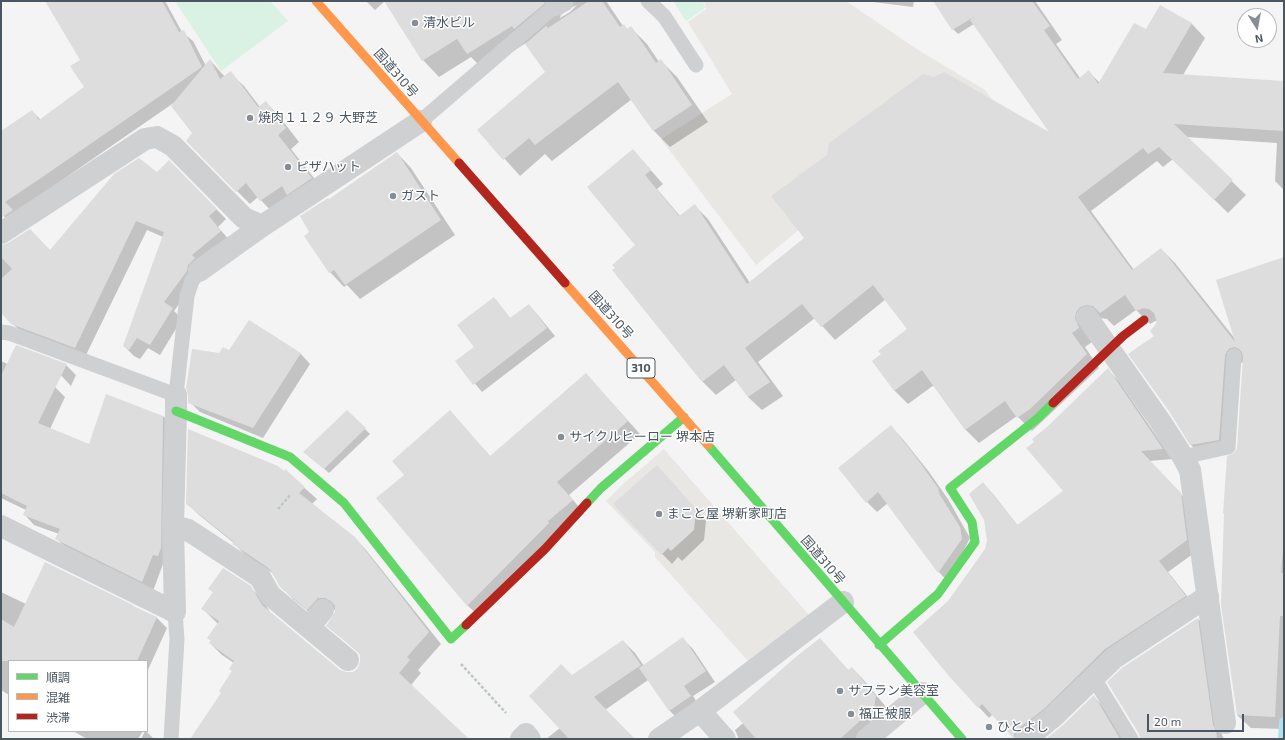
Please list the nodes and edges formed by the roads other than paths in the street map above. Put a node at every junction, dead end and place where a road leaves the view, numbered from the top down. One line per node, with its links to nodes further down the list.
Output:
1 (316, 1): 5 (main road, 国道310号 / 310)
2 (648, 1): 4 (lane)
3 (559, 3): 5 (lane)
4 (696, 65)
5 (420, 121): 6 (street); 15 (main road, 国道310号 / 310)
6 (262, 226): 7 (street); 8 (street)
7 (1, 233)
8 (200, 271): 14 (lane)
9 (1087, 317): 12 (street)
10 (1144, 320): 12 (main road)
11 (1, 332): 14 (lane)
12 (1109, 350): 16 (street); 24 (main road)
13 (1234, 356): 16 (lane)
14 (176, 403): 15 (main road); 18 (street)
15 (684, 417): 20 (main road, 国道310号 / 310)
16 (1183, 457): 19 (street)
17 (1, 526): 22 (street)
18 (173, 526): 22 (street); 23 (street)
19 (1208, 596): 26 (street); 29 (street)
20 (843, 602): 24 (main road, 国道310号 / 310); 28 (street)
21 (324, 610): 23 (street)
22 (175, 612): 30 (lane)
23 (309, 627): 25 (street)
24 (879, 645): 27 (main road, 国道310号 / 310)
25 (348, 660)
26 (1093, 677): 35 (street); 36 (lane)
27 (922, 693): 33 (street); 34 (main road, 国道310号 / 310)
28 (700, 711): 31 (street); 32 (street)
29 (1225, 722)
30 (170, 739)
31 (659, 739)
32 (725, 739)
33 (867, 739)
34 (962, 739)
35 (1026, 739)
36 (1131, 739)

